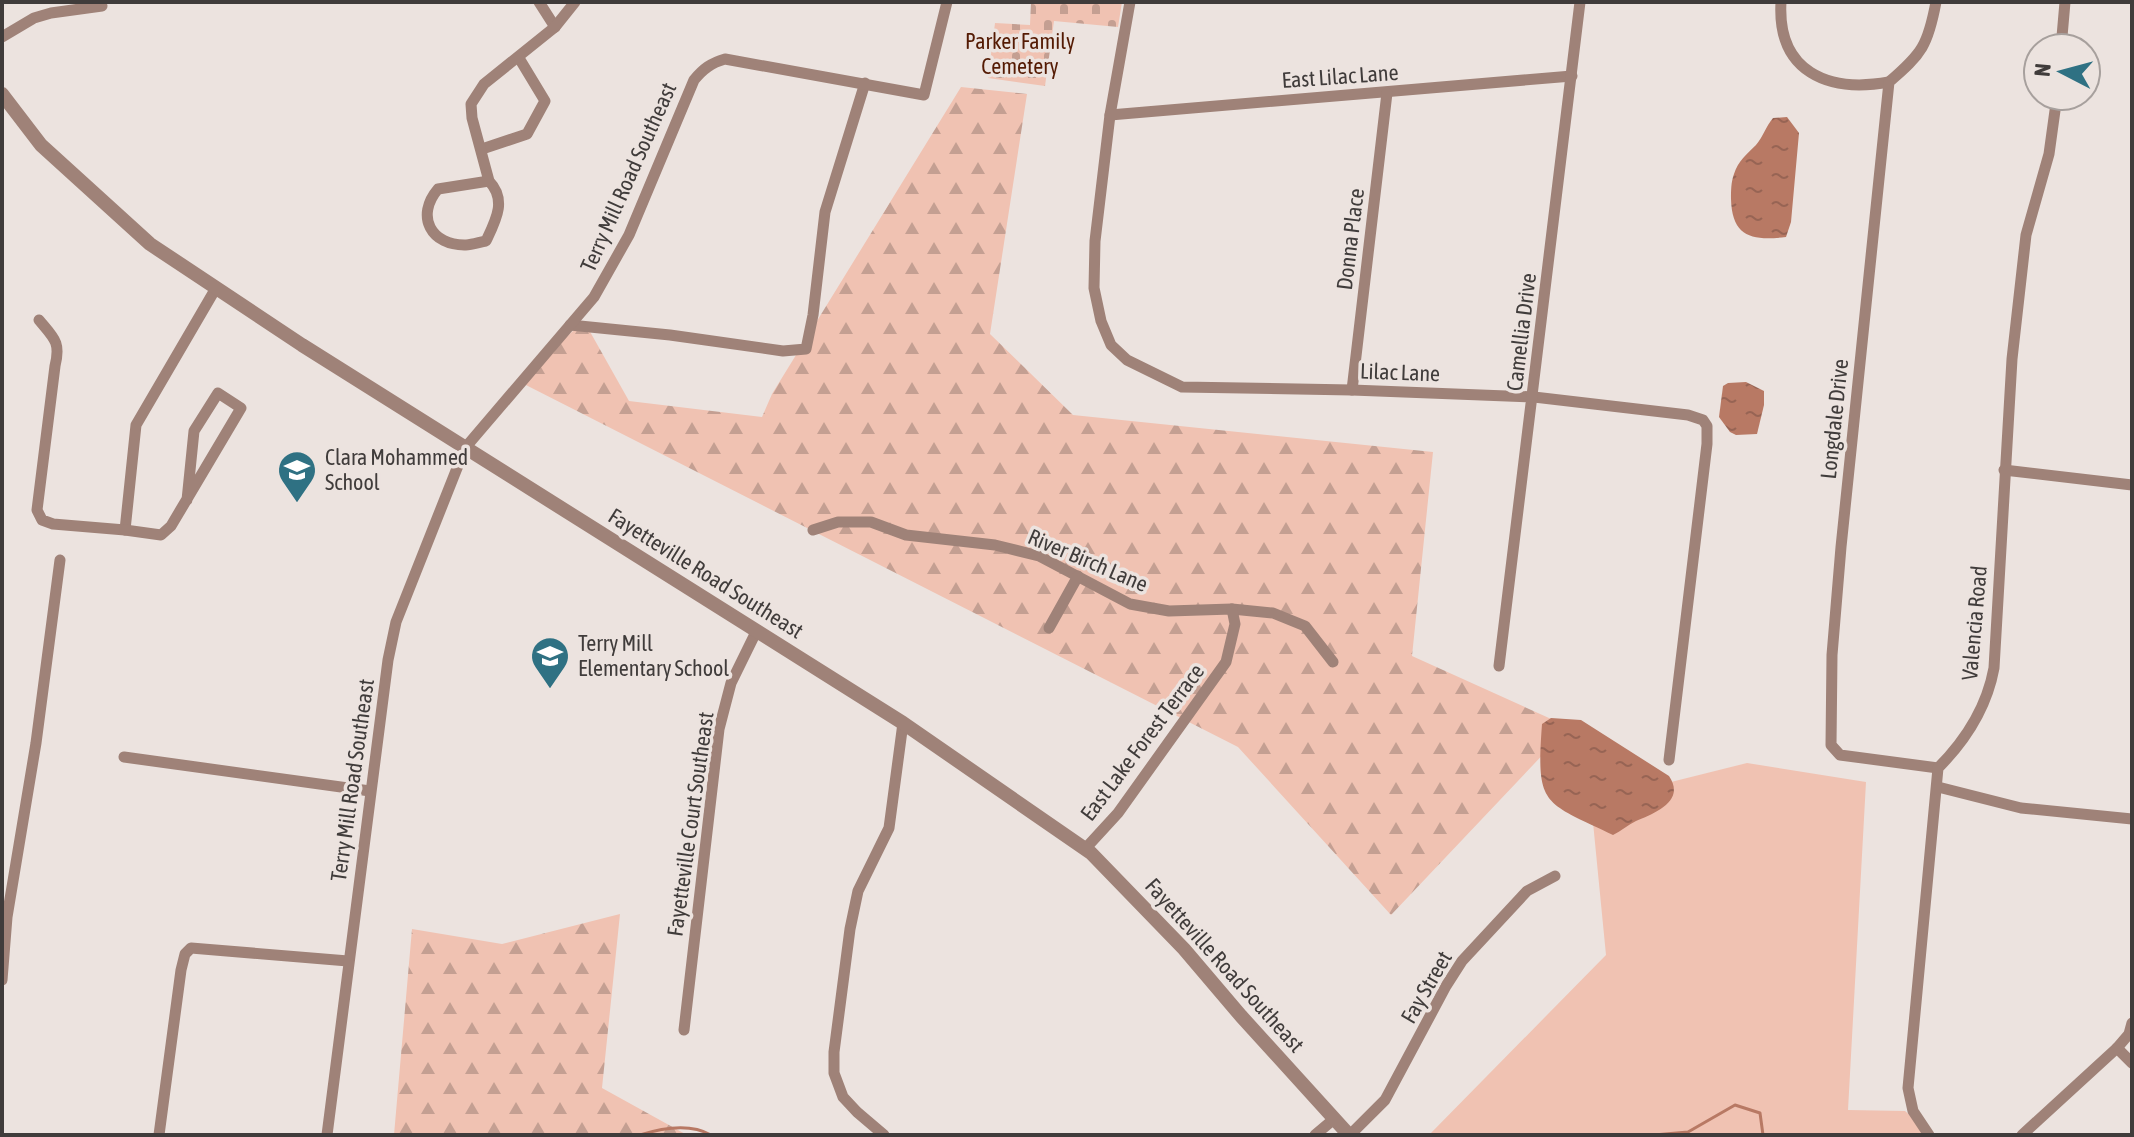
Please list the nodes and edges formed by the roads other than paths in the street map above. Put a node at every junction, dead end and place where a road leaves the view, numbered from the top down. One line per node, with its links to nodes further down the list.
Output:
1 (539, 2): 10 (street)
2 (575, 2): 10 (street)
3 (947, 2): 16 (street, Terry Mill Road Southeast)
4 (1130, 2): 20 (street, Lilac Lane)
5 (1580, 2): 14 (street, Camellia Drive)
6 (1781, 2): 15 (street)
7 (1936, 2): 15 (street)
8 (2065, 2): 11 (street)
9 (102, 6): 12 (street)
10 (555, 27): 13 (street)
11 (2062, 32)
12 (2, 37)
13 (519, 58): 21 (street); 21 (street)
14 (1572, 76): 17 (street, East Lilac Lane); 27 (street, Camellia Drive)
15 (1889, 82): 44 (street, Longdale Drive)
16 (865, 83): 25 (street, Terry Mill Road Southeast); 25 (street)
17 (1387, 93): 20 (street, East Lilac Lane); 26 (street, Donna Place)
18 (2, 94): 23 (street, Fayetteville Road Southeast)
19 (2055, 112): 29 (street, Valencia Road)
20 (1110, 115): 26 (street, Lilac Lane)
21 (482, 149): 22 (street)
22 (489, 181): 22 (street)
23 (216, 288): 28 (street, Fayetteville Road Southeast); 32 (street)
24 (39, 320): 32 (street)
25 (570, 325): 28 (street, Terry Mill Road Southeast)
26 (1352, 390): 27 (street, Lilac Lane)
27 (1534, 397): 40 (street, Camellia Drive); 43 (street, Lilac Lane)
28 (465, 448): 38 (street, Fayetteville Road Southeast); 46 (street, Terry Mill Road Southeast)
29 (2004, 470): 30 (street); 44 (street, Valencia Road)
30 (2132, 485)
31 (187, 500): 31 (street); 32 (street)
32 (125, 530)
33 (813, 530): 35 (street, River Birch Lane)
34 (60, 560): 50 (street)
35 (1078, 576): 36 (street, River Birch Lane); 37 (street)
36 (1232, 609): 39 (street, River Birch Lane); 48 (street, East Lake Forest Terrace)
37 (1049, 628)
38 (757, 630): 41 (street, Fayetteville Road Southeast); 54 (street, Fayetteville Court Southeast)
39 (1333, 662)
40 (1499, 666)
41 (903, 723): 48 (street, Fayetteville Road Southeast); 60 (street)
42 (124, 757): 46 (street)
43 (1669, 760)
44 (1938, 768): 45 (street)
45 (1938, 787): 47 (street); 63 (street)
46 (370, 791): 51 (street, Terry Mill Road Southeast)
47 (2132, 819)
48 (1085, 849): 57 (street, Fayetteville Road Southeast)
49 (1555, 876): 62 (street, Fay Street)
50 (4, 917): 52 (street)
51 (348, 961): 58 (street); 59 (street, Terry Mill Road Southeast)
52 (2, 980)
53 (2132, 1023): 55 (street)
54 (684, 1030)
55 (2117, 1048): 56 (street); 64 (street)
56 (2132, 1063)
57 (1334, 1119): 61 (street); 62 (street, Fayetteville Road Southeast)
58 (159, 1135)
59 (327, 1135)
60 (884, 1135)
61 (1315, 1135)
62 (1350, 1135)
63 (1929, 1135)
64 (2022, 1135)

